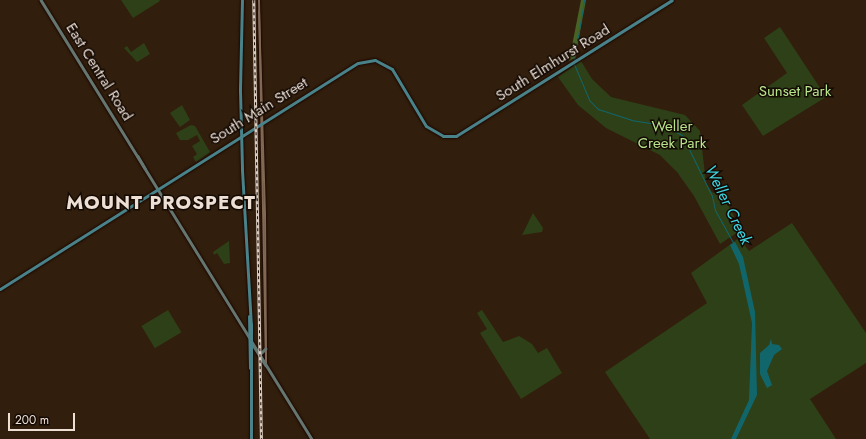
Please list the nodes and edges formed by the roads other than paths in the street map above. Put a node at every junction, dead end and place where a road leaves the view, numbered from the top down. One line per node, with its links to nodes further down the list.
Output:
1 (41, 0): 8 (main road, East Central Road)
2 (242, 0): 6 (main road)
3 (259, 0): 5 (street)
4 (672, 0): 7 (main road, South Elmhurst Road)
5 (262, 123): 6 (main road, South Main Street); 7 (main road, South Main Street); 13 (street); 16 (street)
6 (241, 136): 8 (main road, South Main Street); 10 (main road)
7 (443, 136)
8 (158, 189): 9 (main road, South Main Street); 11 (main road, East Central Road)
9 (0, 289)
10 (249, 312): 11 (main road); 12 (main road)
11 (248, 335): 12 (main road, East Central Road); 19 (main road)
12 (252, 342): 14 (main road); 15 (main road); 17 (main road)
13 (265, 348): 15 (main road); 16 (street)
14 (257, 353): 17 (main road); 18 (main road)
15 (261, 353): 18 (main road)
16 (267, 353): 18 (street)
17 (252, 354): 19 (main road)
18 (266, 365): 21 (main road)
19 (250, 373): 20 (main road)
20 (252, 439)
21 (312, 439)

